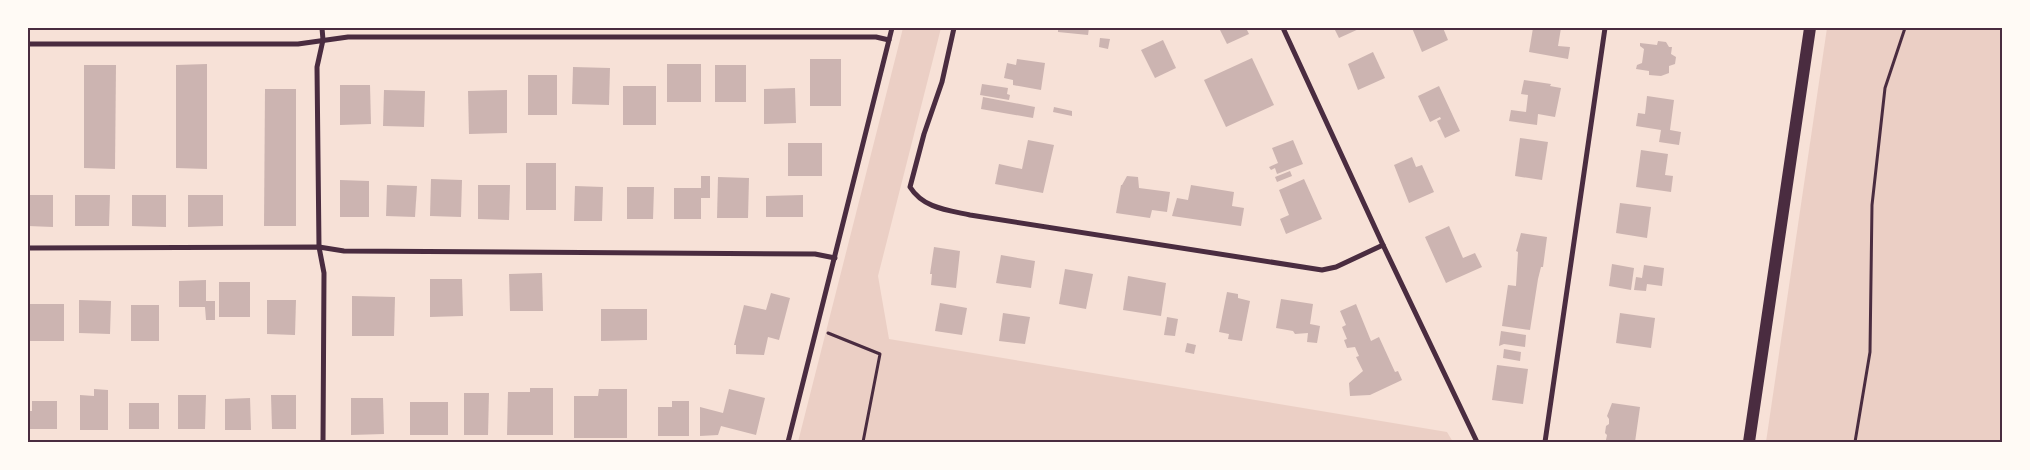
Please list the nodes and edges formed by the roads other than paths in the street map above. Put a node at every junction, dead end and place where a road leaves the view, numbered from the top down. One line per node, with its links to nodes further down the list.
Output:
1 (322, 28): 7 (street)
2 (892, 28): 8 (street)
3 (954, 28): 10 (street)
4 (1283, 28): 10 (street)
5 (1605, 28): 17 (street)
6 (1810, 28): 18 (main road)
7 (322, 40): 8 (street); 9 (street); 11 (street)
8 (889, 40): 13 (street)
9 (28, 44)
10 (1383, 245): 16 (street)
11 (319, 247): 12 (street); 13 (street); 14 (street)
12 (28, 248)
13 (835, 258): 15 (street)
14 (323, 442)
15 (788, 442)
16 (1477, 442)
17 (1545, 442)
18 (1749, 442)

